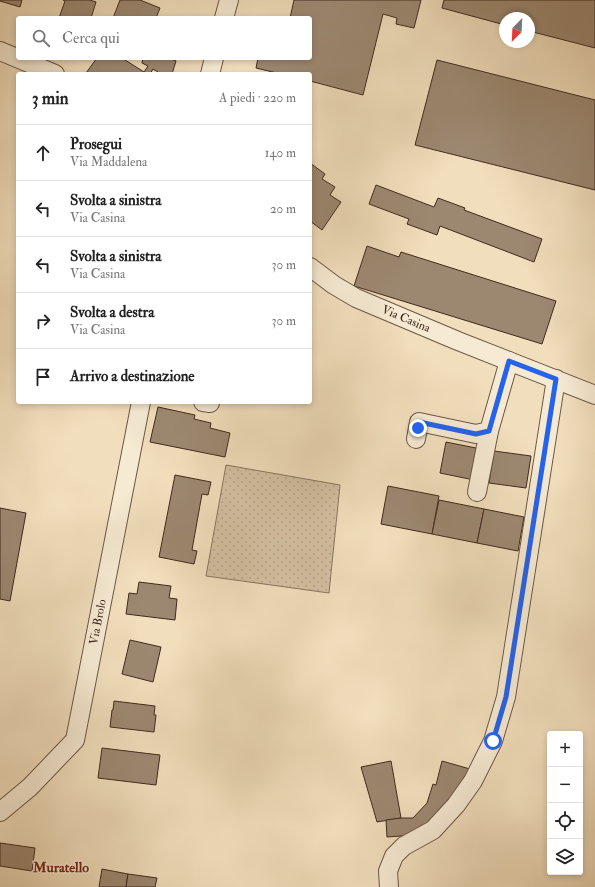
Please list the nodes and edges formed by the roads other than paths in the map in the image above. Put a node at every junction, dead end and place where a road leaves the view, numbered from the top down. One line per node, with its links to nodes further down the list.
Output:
1 (229, 0): 2 (street)
2 (225, 16)
3 (0, 51): 4 (street)
4 (16, 58)
5 (22, 60): 7 (street)
6 (214, 60): 8 (street)
7 (50, 72)
8 (210, 72)
9 (312, 268): 10 (street, Via Casina)
10 (509, 361): 11 (street, Via Casina); 15 (street)
11 (556, 379): 12 (street, Via Casina); 18 (street)
12 (595, 395)
13 (141, 404): 17 (street, Via Brolo)
14 (414, 427): 15 (street)
15 (489, 431): 16 (street)
16 (477, 492)
17 (1, 810)
18 (389, 887)

